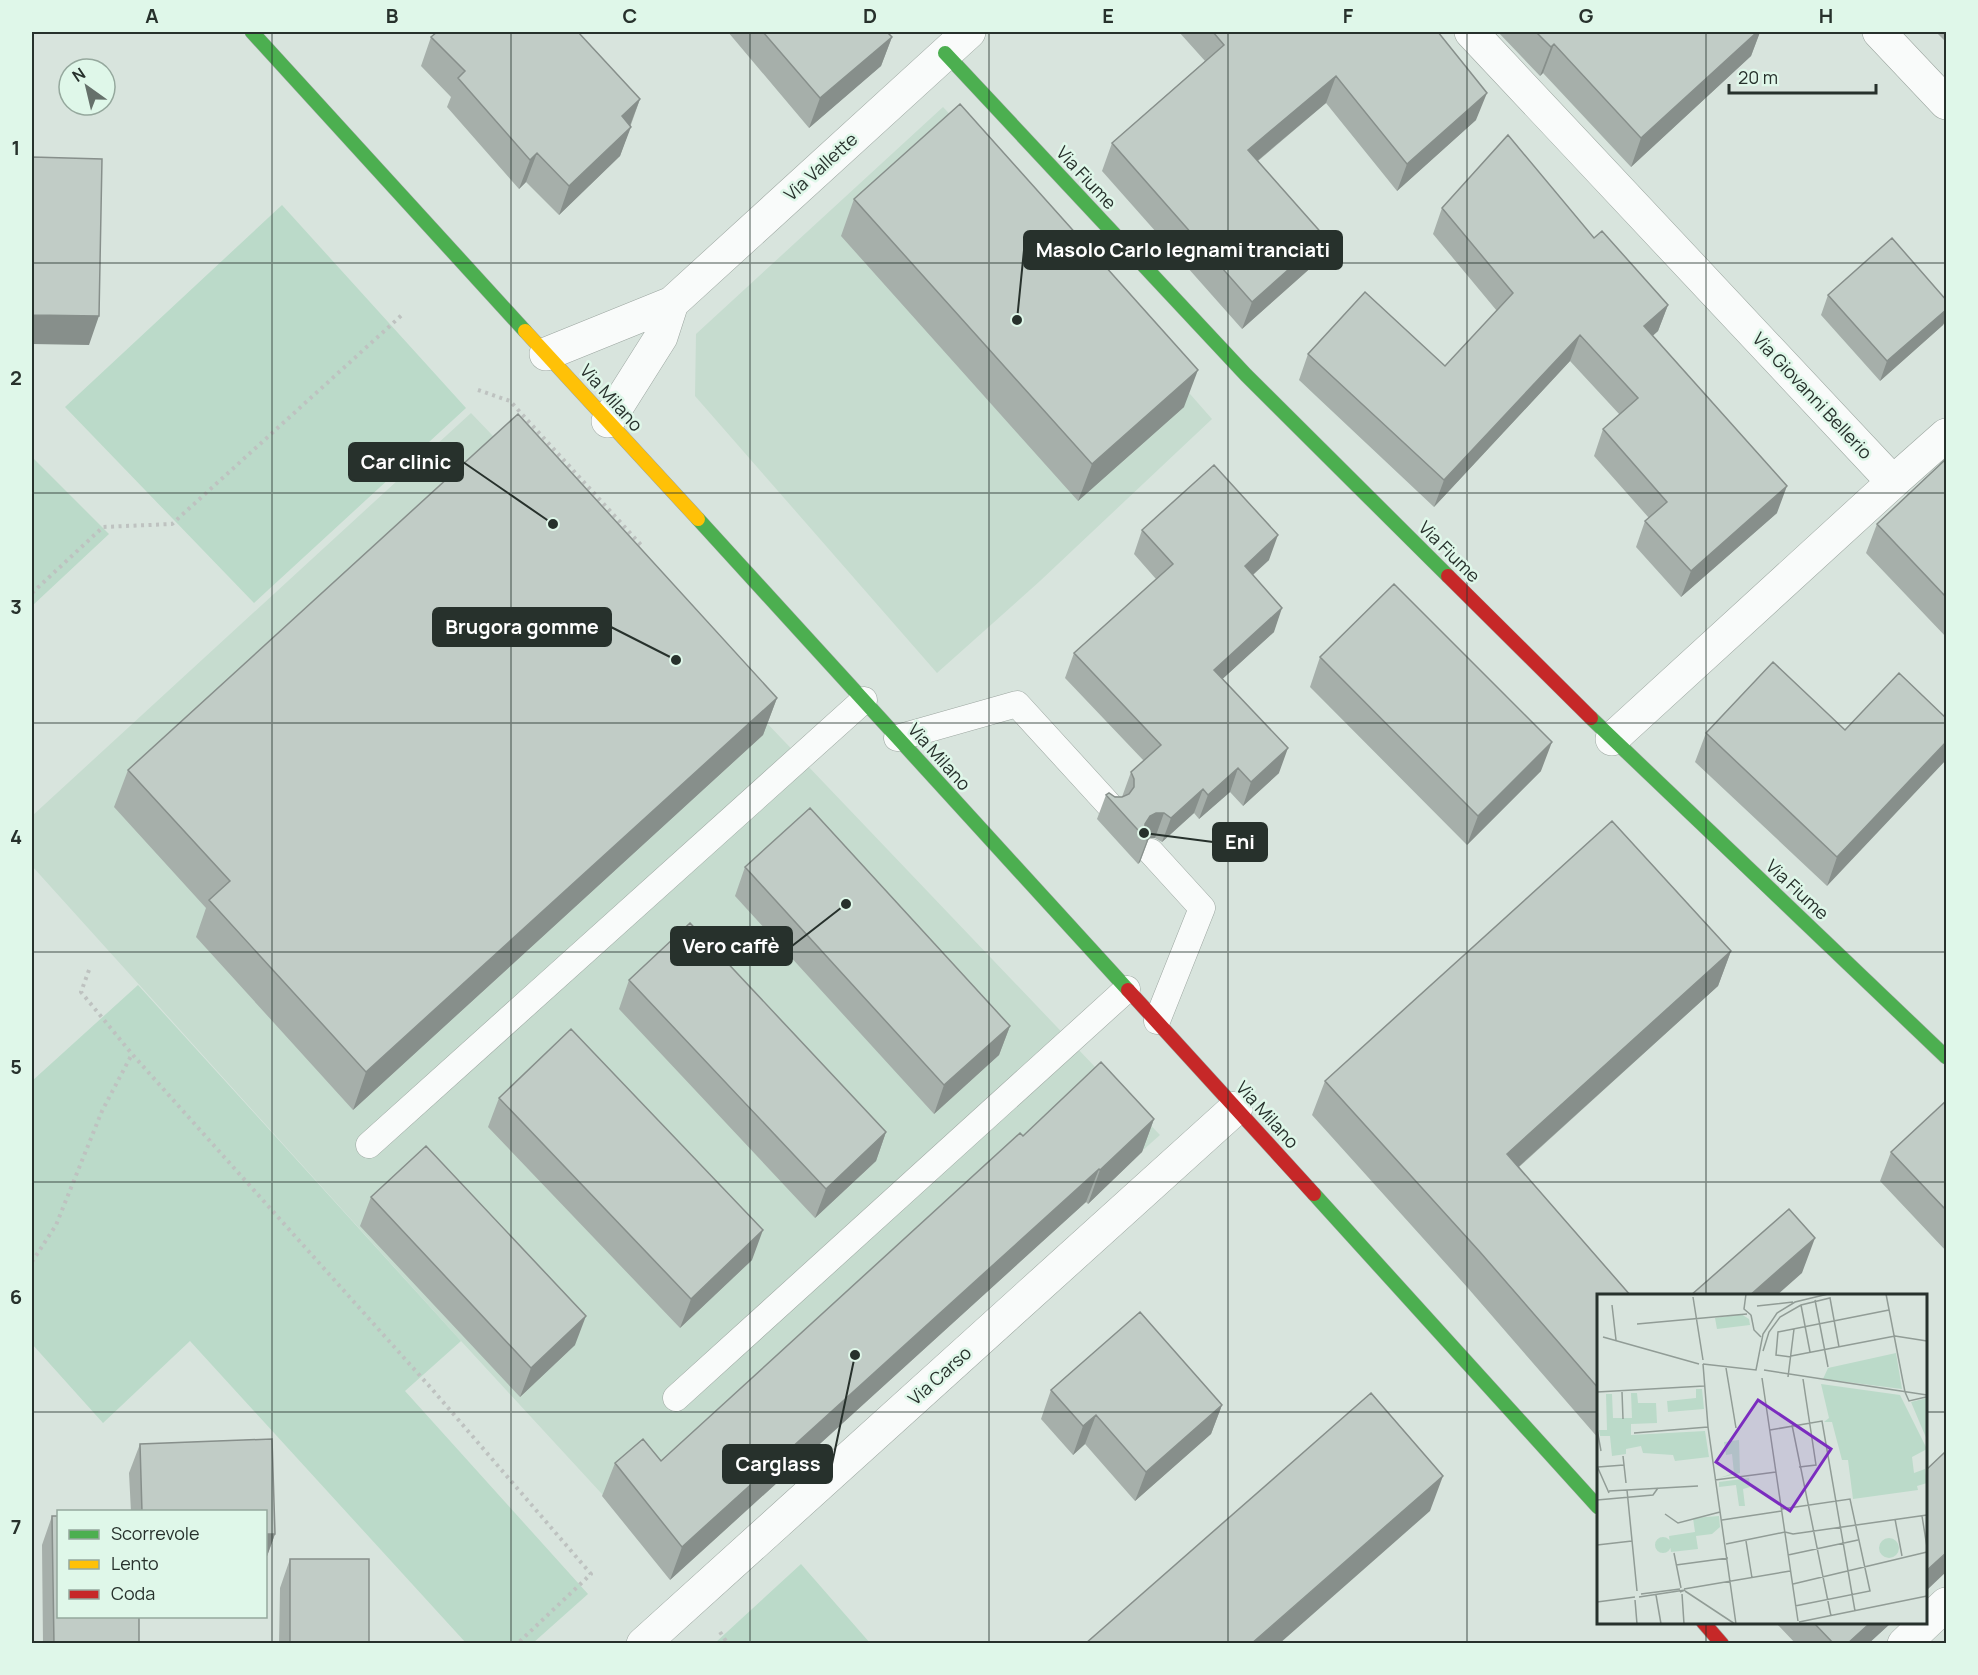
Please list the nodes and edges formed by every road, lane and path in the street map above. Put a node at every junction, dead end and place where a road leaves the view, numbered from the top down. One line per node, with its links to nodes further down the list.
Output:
1 (252, 32): 9 (main road, Via Milano)
2 (969, 32): 5 (street, Via Vallette)
3 (1471, 32): 13 (street, Via Giovanni Bellerio)
4 (1879, 32): 6 (street)
5 (945, 54): 7 (street, Via Vallette); 18 (main road, Via Fiume)
6 (1947, 103)
7 (672, 303): 9 (street, Via Vallette); 11 (street, Via Vallette)
8 (403, 314): 15 (path)
9 (546, 354): 11 (main road, Via Milano)
10 (478, 390): 14 (path)
11 (608, 421): 16 (main road, Via Milano)
12 (1947, 435): 13 (street)
13 (1893, 482): 18 (street)
14 (642, 546)
15 (32, 593)
16 (864, 700): 17 (main road, Via Milano); 27 (lane)
17 (897, 738): 19 (lane); 22 (main road, Via Milano)
18 (1611, 740): 25 (main road, Via Fiume)
19 (1111, 807)
20 (1151, 852): 23 (lane)
21 (89, 970): 24 (path)
22 (1127, 989): 23 (main road, Via Milano); 29 (lane)
23 (1157, 1021): 26 (main road, Via Milano)
24 (132, 1054): 28 (path); 35 (path)
25 (1947, 1057)
26 (1236, 1107): 30 (main road, Via Milano); 36 (street, Via Carso)
27 (369, 1145)
28 (32, 1262)
29 (676, 1398)
30 (1597, 1505)
31 (1947, 1604): 32 (street)
32 (1927, 1623)
33 (1704, 1624): 37 (main road)
34 (1926, 1624): 38 (street)
35 (517, 1644)
36 (643, 1644)
37 (1722, 1644)
38 (1904, 1644)

